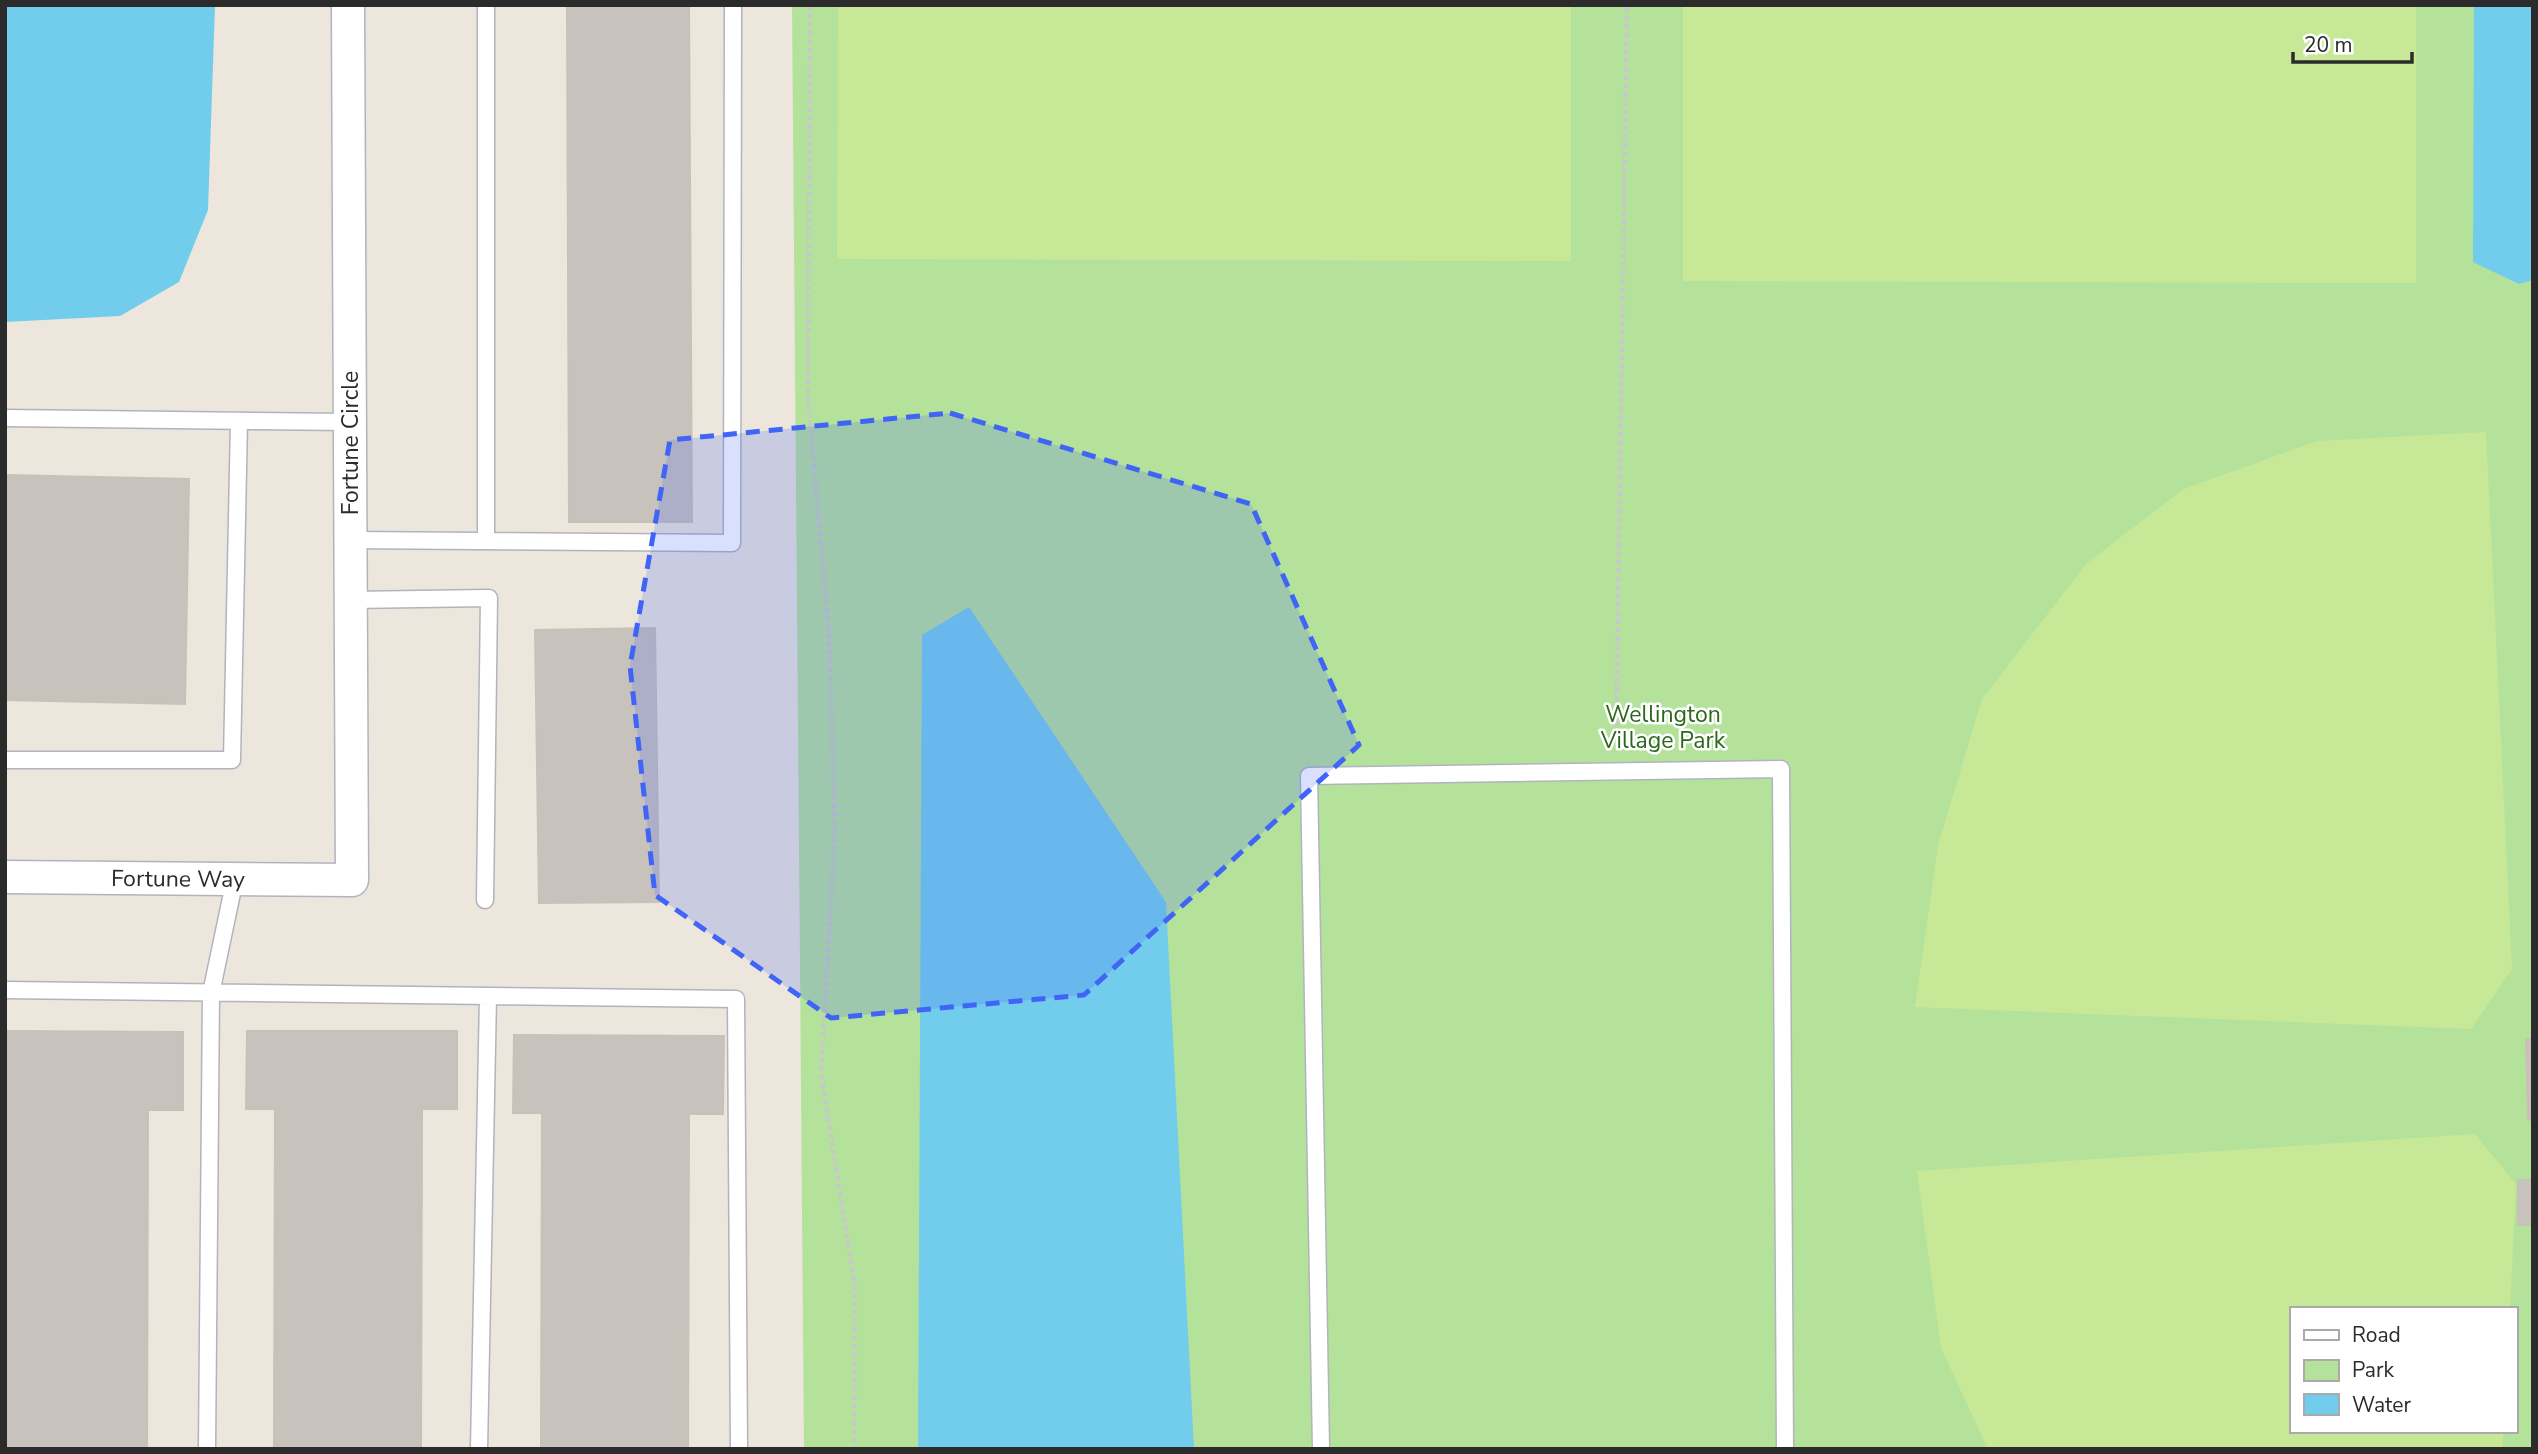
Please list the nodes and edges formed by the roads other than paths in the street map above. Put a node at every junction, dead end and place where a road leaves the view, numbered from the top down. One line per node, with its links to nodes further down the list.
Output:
1 (348, 5): 6 (street, Fortune Circle)
2 (486, 5): 8 (lane)
3 (733, 5): 8 (lane)
4 (5, 418): 5 (lane)
5 (239, 421): 6 (lane); 10 (lane)
6 (349, 422): 7 (street, Fortune Circle)
7 (350, 540): 8 (lane); 9 (street, Fortune Circle)
8 (486, 541)
9 (350, 600): 13 (street, Fortune Circle); 14 (lane)
10 (5, 760)
11 (5, 877): 12 (street, Fortune Way)
12 (235, 878): 13 (street, Fortune Way); 16 (lane)
13 (352, 880)
14 (485, 900)
15 (5, 990): 16 (lane)
16 (211, 993): 17 (lane); 18 (lane)
17 (488, 996): 19 (lane); 20 (lane)
18 (207, 1449)
19 (479, 1449)
20 (738, 1449)
21 (1321, 1449): 22 (lane)
22 (1785, 1449)

